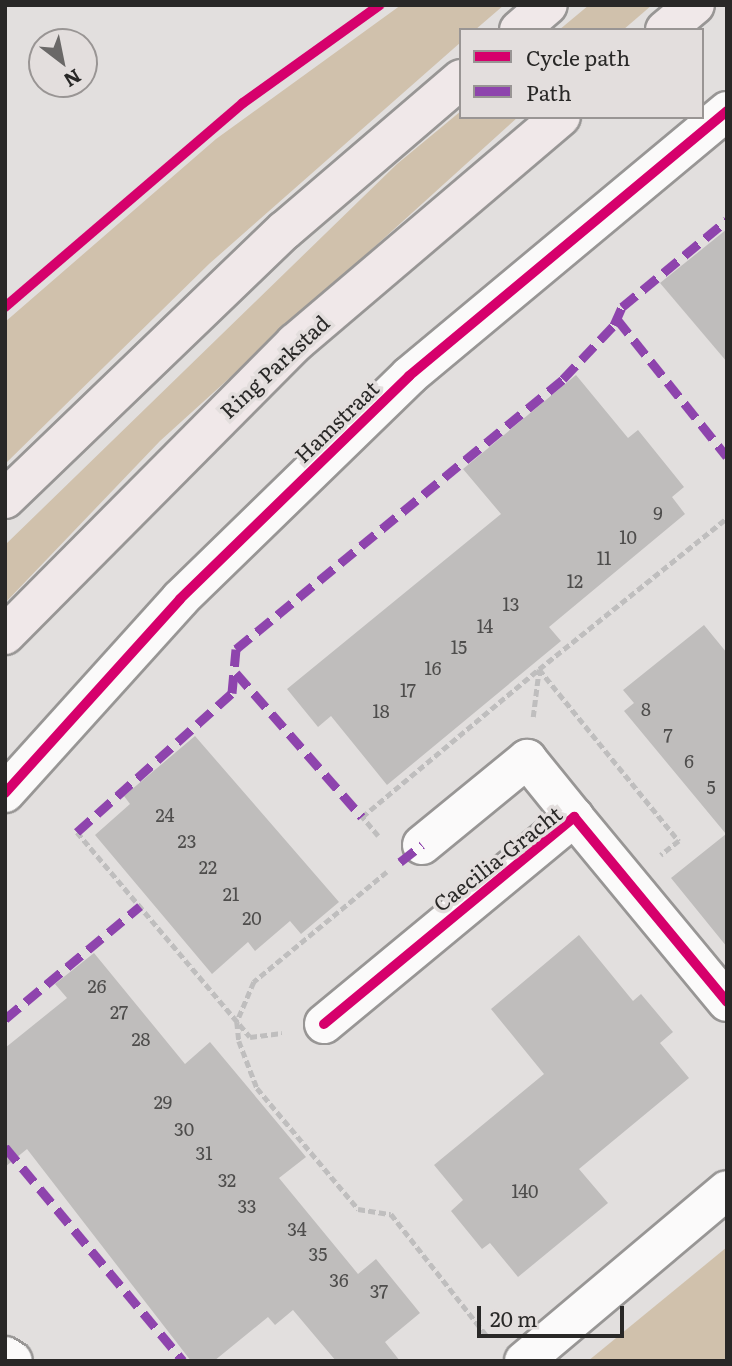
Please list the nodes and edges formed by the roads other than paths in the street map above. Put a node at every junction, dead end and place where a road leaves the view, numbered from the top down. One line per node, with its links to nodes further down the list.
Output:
1 (548, 5): 3 (highway)
2 (695, 5): 4 (highway)
3 (521, 28)
4 (667, 28)
5 (459, 81): 8 (highway)
6 (727, 111): 10 (street, Hamstraat)
7 (559, 119): 9 (highway, Ring Parkstad)
8 (5, 499)
9 (5, 635)
10 (5, 793)
11 (574, 817): 12 (street, Caecilia-Gracht); 13 (street, Caecilia-Gracht); 14 (street, Caecilia-Gracht)
12 (422, 845)
13 (727, 1002)
14 (324, 1024)
15 (727, 1190): 18 (street)
16 (5, 1356): 17 (street)
17 (13, 1361)
18 (524, 1361)

